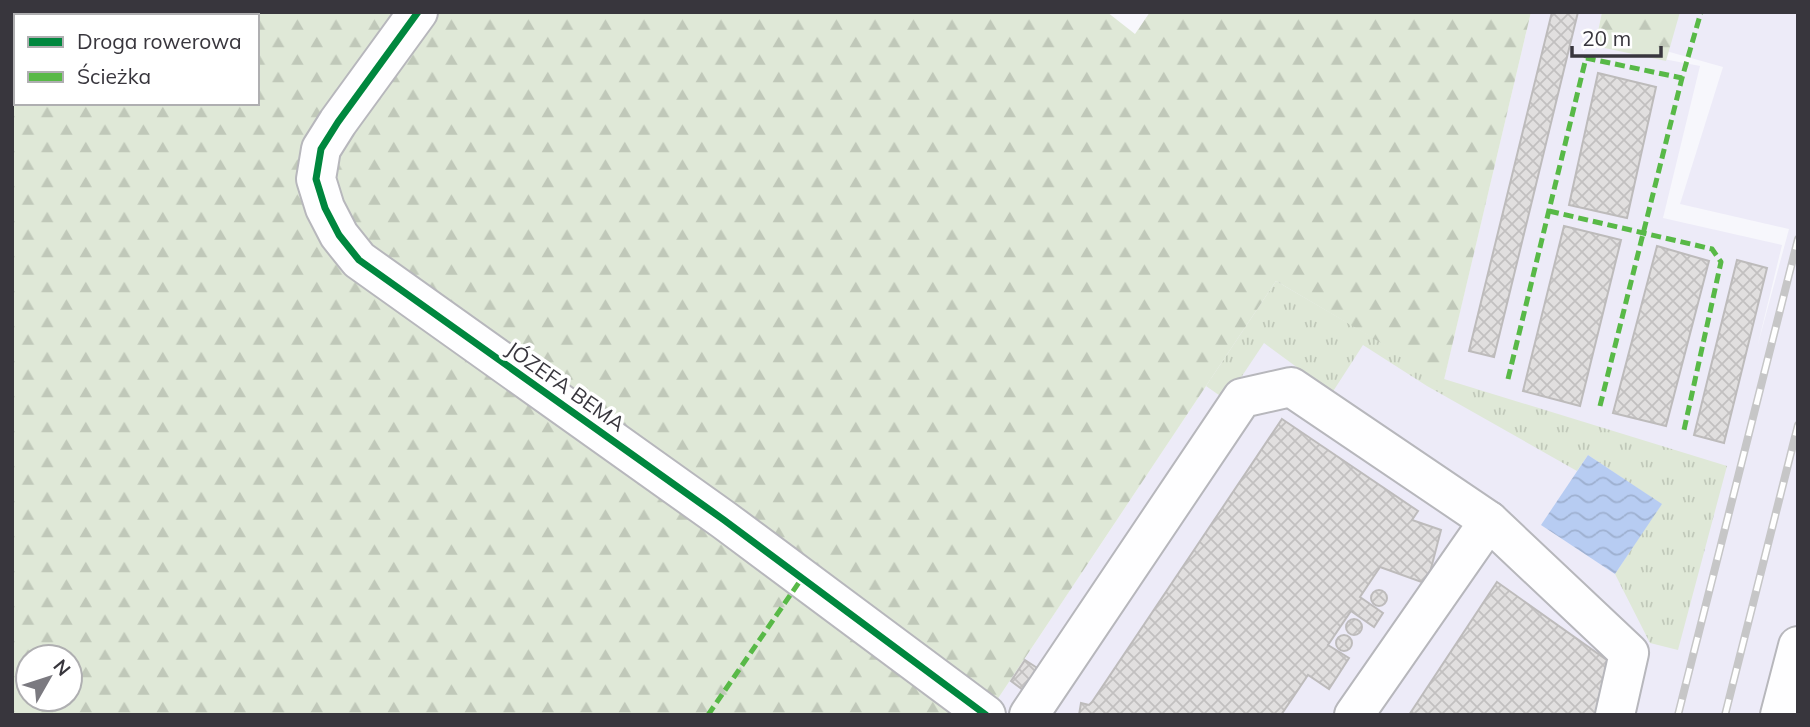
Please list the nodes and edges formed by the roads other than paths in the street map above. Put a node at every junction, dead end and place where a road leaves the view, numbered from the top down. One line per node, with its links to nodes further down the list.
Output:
1 (418, 12): 4 (street, JÓZEFA BEMA)
2 (1489, 521): 5 (street); 6 (street); 7 (street)
3 (1798, 646): 8 (street)
4 (986, 715)
5 (1029, 715)
6 (1354, 715)
7 (1615, 715)
8 (1780, 715)

